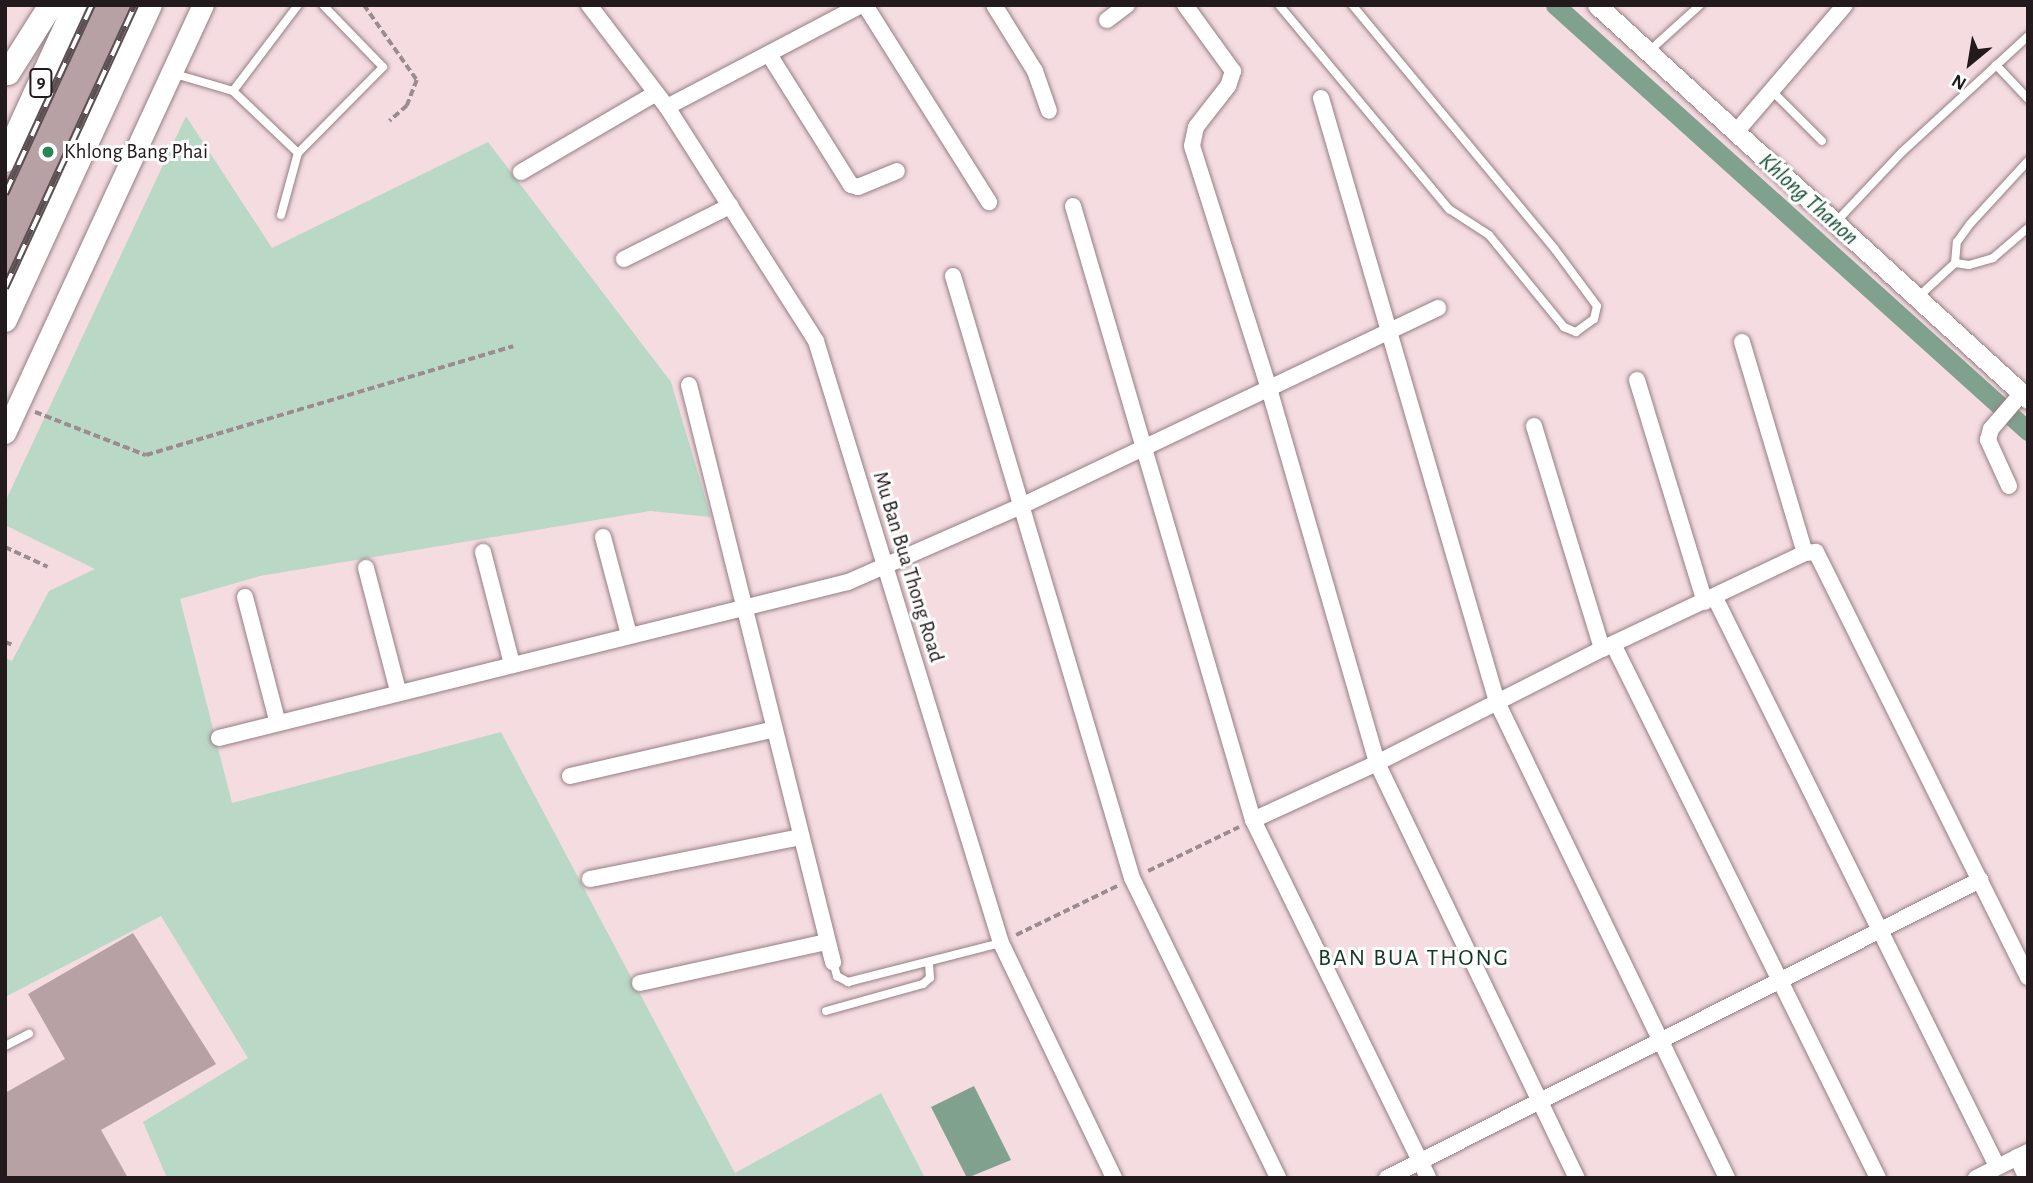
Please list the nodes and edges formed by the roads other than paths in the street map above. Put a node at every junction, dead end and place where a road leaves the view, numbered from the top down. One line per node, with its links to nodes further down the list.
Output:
1 (39, 5): 24 (main road)
2 (51, 5): 24 (highway)
3 (76, 5): 35 (highway, 9)
4 (150, 5): 50 (highway)
5 (203, 5): 23 (main road)
6 (298, 5): 26 (lane)
7 (323, 5): 34 (lane)
8 (589, 5): 27 (street, Mu Ban Bua Thong Road)
9 (863, 5): 21 (street); 39 (street)
10 (994, 5): 31 (street)
11 (1127, 5): 18 (street)
12 (1185, 5): 56 (street)
13 (1279, 5): 14 (lane)
14 (1352, 5)
15 (1597, 5): 20 (street)
16 (1700, 5): 20 (lane)
17 (1845, 5): 25 (street)
18 (1107, 20)
19 (2028, 36): 22 (lane)
20 (1648, 52): 32 (street)
21 (770, 56): 30 (street); 37 (street)
22 (1996, 65): 29 (lane); 43 (lane)
23 (172, 73): 26 (lane); 54 (main road)
24 (7, 76)
25 (1771, 90): 32 (street); 33 (lane)
26 (233, 91): 34 (lane)
27 (656, 93): 30 (street, Mu Ban Bua Thong Road); 38 (street)
28 (1321, 98): 51 (street)
29 (2028, 99)
30 (667, 107): 40 (street, Mu Ban Bua Thong Road)
31 (1049, 111)
32 (1736, 132): 43 (street)
33 (1822, 141)
34 (298, 153): 42 (lane)
35 (5, 160)
36 (2028, 161): 46 (lane)
37 (897, 171)
38 (522, 172)
39 (989, 202)
40 (730, 206): 45 (street); 67 (street, Mu Ban Bua Thong Road)
41 (1073, 206): 61 (street)
42 (281, 215)
43 (1835, 223): 48 (street)
44 (2028, 228): 46 (lane)
45 (624, 259)
46 (1955, 263): 48 (lane)
47 (953, 276): 63 (street)
48 (1917, 298): 57 (street)
49 (1438, 308): 51 (street)
50 (5, 320)
51 (1390, 331): 56 (street); 76 (street)
52 (1742, 342): 66 (street)
53 (1637, 380): 70 (street)
54 (29, 381): 58 (main road); 60 (main road)
55 (689, 385): 71 (street)
56 (1268, 385): 61 (street); 80 (street)
57 (2020, 400): 62 (street)
58 (5, 423)
59 (1534, 426): 73 (street)
60 (5, 433)
61 (1144, 449): 63 (street); 82 (street)
62 (2009, 486)
63 (1019, 507): 67 (street); 103 (street)
64 (603, 537): 72 (street)
65 (483, 552): 74 (street)
66 (1805, 553): 70 (street); 85 (street)
67 (885, 565): 71 (street); 88 (street, Mu Ban Bua Thong Road)
68 (366, 568): 75 (street)
69 (245, 597): 77 (street)
70 (1710, 600): 73 (street); 86 (street)
71 (745, 607): 72 (street); 78 (street)
72 (629, 635): 74 (street)
73 (1607, 646): 76 (street); 92 (street)
74 (512, 664): 75 (street)
75 (398, 691): 77 (street)
76 (1497, 702): 80 (street); 96 (street)
77 (276, 720): 79 (street)
78 (775, 729): 81 (street); 83 (street)
79 (219, 738)
80 (1377, 764): 82 (street); 98 (street)
81 (569, 776)
82 (1253, 820): 100 (street)
83 (801, 837): 84 (street); 87 (street)
84 (590, 880)
85 (1980, 880): 86 (street); 91 (street)
86 (1882, 933): 92 (street); 101 (street)
87 (827, 942): 89 (street); 93 (street)
88 (1001, 943): 90 (lane); 102 (street, Mu Ban Bua Thong Road)
89 (833, 962): 90 (lane)
90 (929, 963): 94 (lane)
91 (2028, 978)
92 (1781, 982): 96 (street); 108 (street)
93 (640, 984)
94 (826, 1011)
95 (29, 1034): 97 (lane)
96 (1660, 1039): 98 (street); 107 (street)
97 (5, 1046)
98 (1540, 1103): 100 (street); 106 (street)
99 (2022, 1155): 101 (street); 110 (street)
100 (1420, 1162): 104 (street); 105 (street)
101 (1997, 1167): 109 (street)
102 (1114, 1178)
103 (1278, 1178)
104 (1387, 1178)
105 (1428, 1178)
106 (1577, 1178)
107 (1727, 1178)
108 (1878, 1178)
109 (1976, 1178)
110 (2027, 1178)

